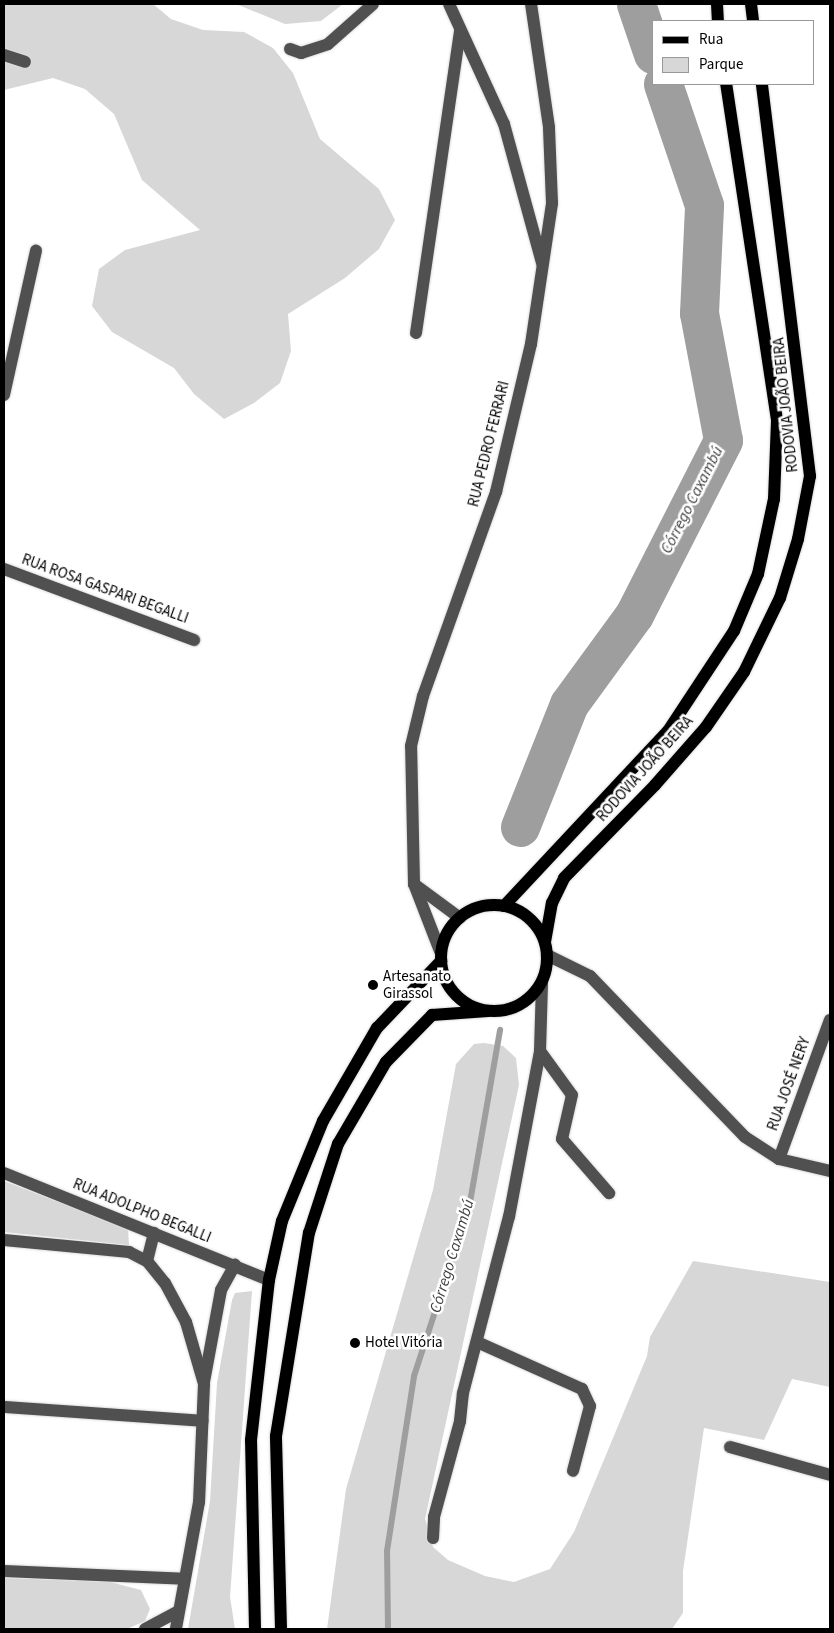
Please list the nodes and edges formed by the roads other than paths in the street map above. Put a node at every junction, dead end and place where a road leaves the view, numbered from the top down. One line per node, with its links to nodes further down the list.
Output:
1 (373, 4): 9 (street)
2 (449, 4): 8 (street)
3 (531, 4): 15 (street, RUA PEDRO FERRARI)
4 (717, 4): 6 (main road)
5 (751, 4): 7 (main road)
6 (718, 20)
7 (753, 20)
8 (460, 31): 15 (street); 16 (street)
9 (290, 50)
10 (4, 55): 11 (street)
11 (25, 62)
12 (726, 85): 21 (main road, RODOVIA JOÃO BEIRA)
13 (762, 85): 23 (main road, RODOVIA JOÃO BEIRA)
14 (36, 252): 17 (street)
15 (543, 267): 20 (street, RUA PEDRO FERRARI)
16 (416, 333)
17 (4, 395)
18 (4, 569): 19 (street, RUA ROSA GASPARI BEGALLI)
19 (194, 640)
20 (414, 884): 22 (street); 25 (street, RUA PEDRO FERRARI)
21 (504, 906): 22 (main road); 23 (main road)
22 (460, 918): 25 (main road)
23 (545, 942): 24 (main road)
24 (547, 955): 26 (main road); 30 (street)
25 (440, 956): 27 (main road); 38 (main road)
26 (542, 982): 27 (main road); 29 (street)
27 (488, 1011): 53 (main road)
28 (830, 1020): 30 (street, RUA JOSÉ NERY)
29 (540, 1051): 33 (street); 39 (street)
30 (778, 1159): 31 (street)
31 (830, 1171)
32 (4, 1173): 34 (street, RUA ADOLPHO BEGALLI)
33 (610, 1193)
34 (154, 1233): 36 (street); 37 (street, RUA ADOLPHO BEGALLI)
35 (4, 1240): 36 (street)
36 (147, 1261): 40 (street)
37 (234, 1265): 38 (street, RUA ADOLPHO BEGALLI); 40 (street)
38 (269, 1280): 52 (main road)
39 (477, 1342): 44 (street); 46 (street)
40 (204, 1384): 42 (street)
41 (4, 1407): 42 (street)
42 (203, 1421): 48 (street)
43 (730, 1447): 45 (street)
44 (573, 1471)
45 (830, 1475)
46 (433, 1538)
47 (4, 1571): 48 (street)
48 (184, 1579): 49 (street)
49 (177, 1612): 50 (street); 51 (street)
50 (145, 1629)
51 (176, 1629)
52 (255, 1629)
53 (281, 1629)

